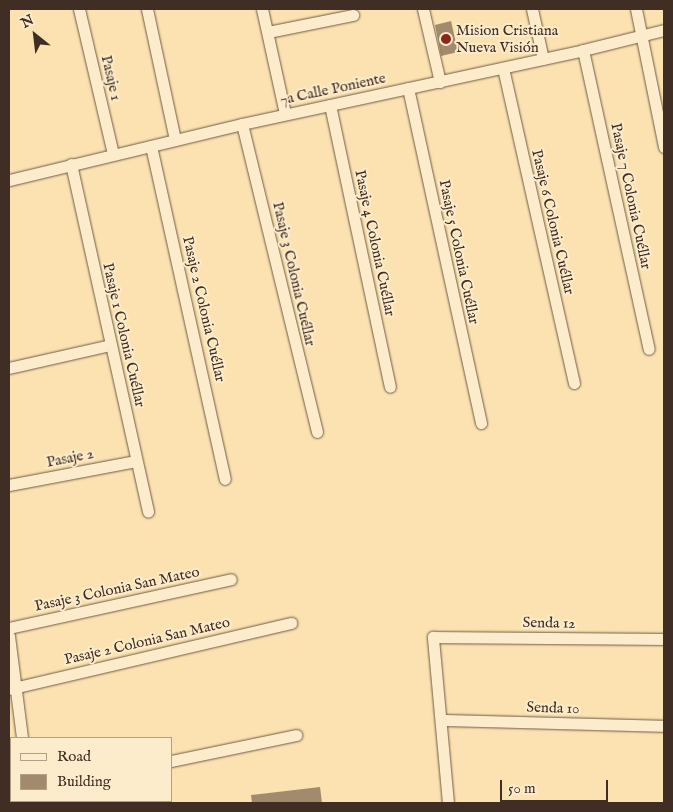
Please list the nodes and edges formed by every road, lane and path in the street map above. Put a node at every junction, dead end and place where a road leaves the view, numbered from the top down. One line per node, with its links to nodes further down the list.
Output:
1 (79, 9): 22 (street, Pasaje 1)
2 (147, 9): 19 (street)
3 (262, 9): 9 (street)
4 (423, 9): 14 (street)
5 (532, 9): 12 (street)
6 (636, 9): 10 (street)
7 (353, 15): 9 (street)
8 (664, 30): 10 (street, 7a Calle Poniente)
9 (268, 32): 17 (street)
10 (641, 34): 11 (street, 7a Calle Poniente); 20 (street)
11 (583, 50): 12 (street, 7a Calle Poniente); 26 (street, Pasaje 7 Colonia Cuéllar)
12 (543, 59): 13 (street, 7a Calle Poniente)
13 (503, 68): 14 (street, 7a Calle Poniente); 28 (street, Pasaje 6 Colonia Cuéllar)
14 (440, 82): 15 (street, 7a Calle Poniente)
15 (408, 88): 16 (street, 7a Calle Poniente); 30 (street, Pasaje 5 Colonia Cuéllar)
16 (330, 105): 17 (street, 7a Calle Poniente); 29 (street, Pasaje 4 Colonia Cuéllar)
17 (284, 114): 18 (street, 7a Calle Poniente)
18 (242, 124): 19 (street, 7a Calle Poniente); 31 (street, Pasaje 3 Colonia Cuéllar)
19 (175, 140): 21 (street, 7a Calle Poniente)
20 (664, 141)
21 (151, 146): 22 (street, 7a Calle Poniente); 33 (street, Pasaje 2 Colonia Cuéllar)
22 (113, 154): 23 (street, 7a Calle Poniente)
23 (71, 164): 24 (street, 7a Calle Poniente); 25 (street, Pasaje 1 Colonia Cuéllar)
24 (9, 179)
25 (110, 345): 27 (street); 32 (street, Pasaje 1 Colonia Cuéllar)
26 (649, 349)
27 (9, 368)
28 (574, 383)
29 (390, 388)
30 (481, 423)
31 (316, 432)
32 (136, 461): 34 (street, Pasaje 2); 35 (street, Pasaje 1 Colonia Cuéllar)
33 (225, 479)
34 (9, 485)
35 (148, 512)
36 (232, 579): 38 (street, Pasaje 3 Colonia San Mateo)
37 (291, 623): 41 (street, Pasaje 2 Colonia San Mateo)
38 (9, 628)
39 (9, 636): 41 (street)
40 (664, 639): 42 (street, Senda 12)
41 (11, 688): 45 (street)
42 (441, 720): 43 (street, Senda 10); 47 (street)
43 (664, 726)
44 (296, 735): 46 (street)
45 (22, 737)
46 (172, 761)
47 (448, 803)

